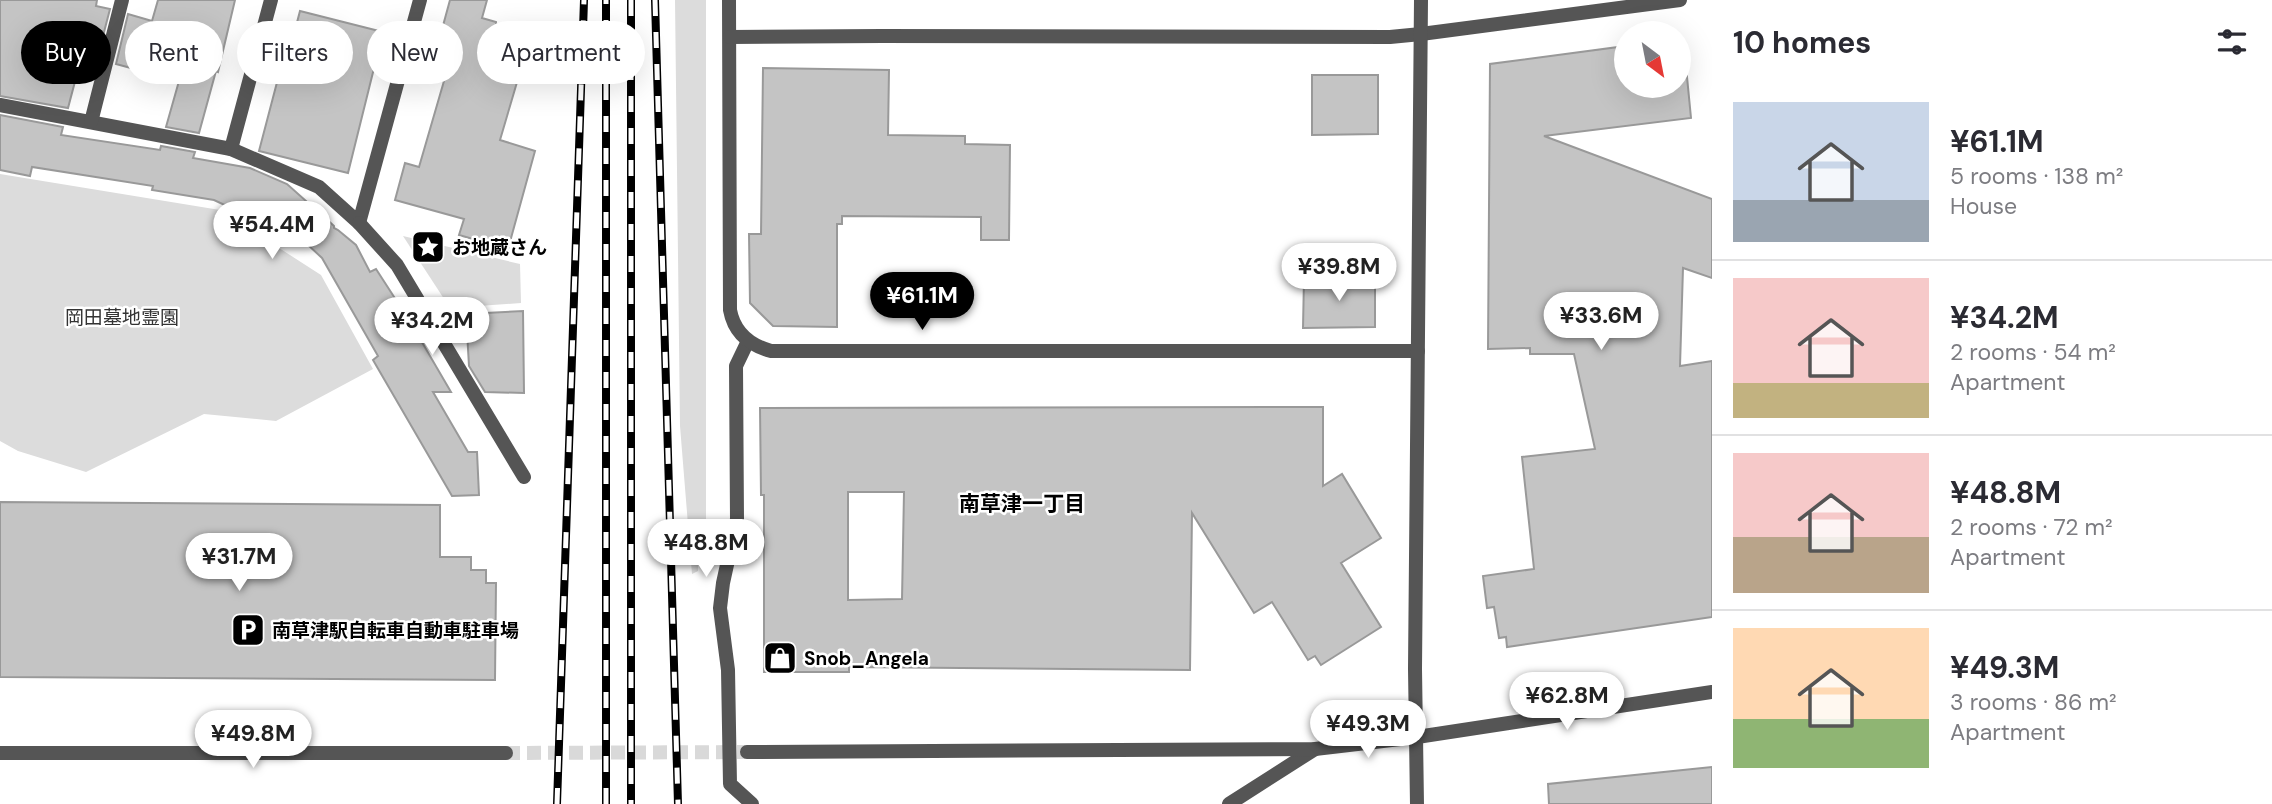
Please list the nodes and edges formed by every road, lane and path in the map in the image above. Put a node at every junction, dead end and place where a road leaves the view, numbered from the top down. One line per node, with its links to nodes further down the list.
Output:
1 (122, 0): 10 (street)
2 (271, 0): 11 (street)
3 (420, 0): 12 (street)
4 (729, 0): 8 (street)
5 (1421, 0): 7 (street)
6 (1680, 0): 7 (street)
7 (1421, 34): 8 (street); 14 (street)
8 (730, 37): 13 (street)
9 (0, 106): 10 (street)
10 (91, 122): 11 (street)
11 (231, 149): 12 (street)
12 (359, 223): 15 (street)
13 (748, 341): 14 (street); 22 (street)
14 (1418, 351): 17 (street)
15 (524, 477)
16 (1712, 692): 17 (street)
17 (1417, 737): 18 (street); 24 (street)
18 (1315, 749): 19 (street); 23 (street)
19 (747, 752)
20 (0, 753): 21 (street)
21 (506, 753)
22 (752, 804)
23 (1229, 804)
24 (1417, 804)

